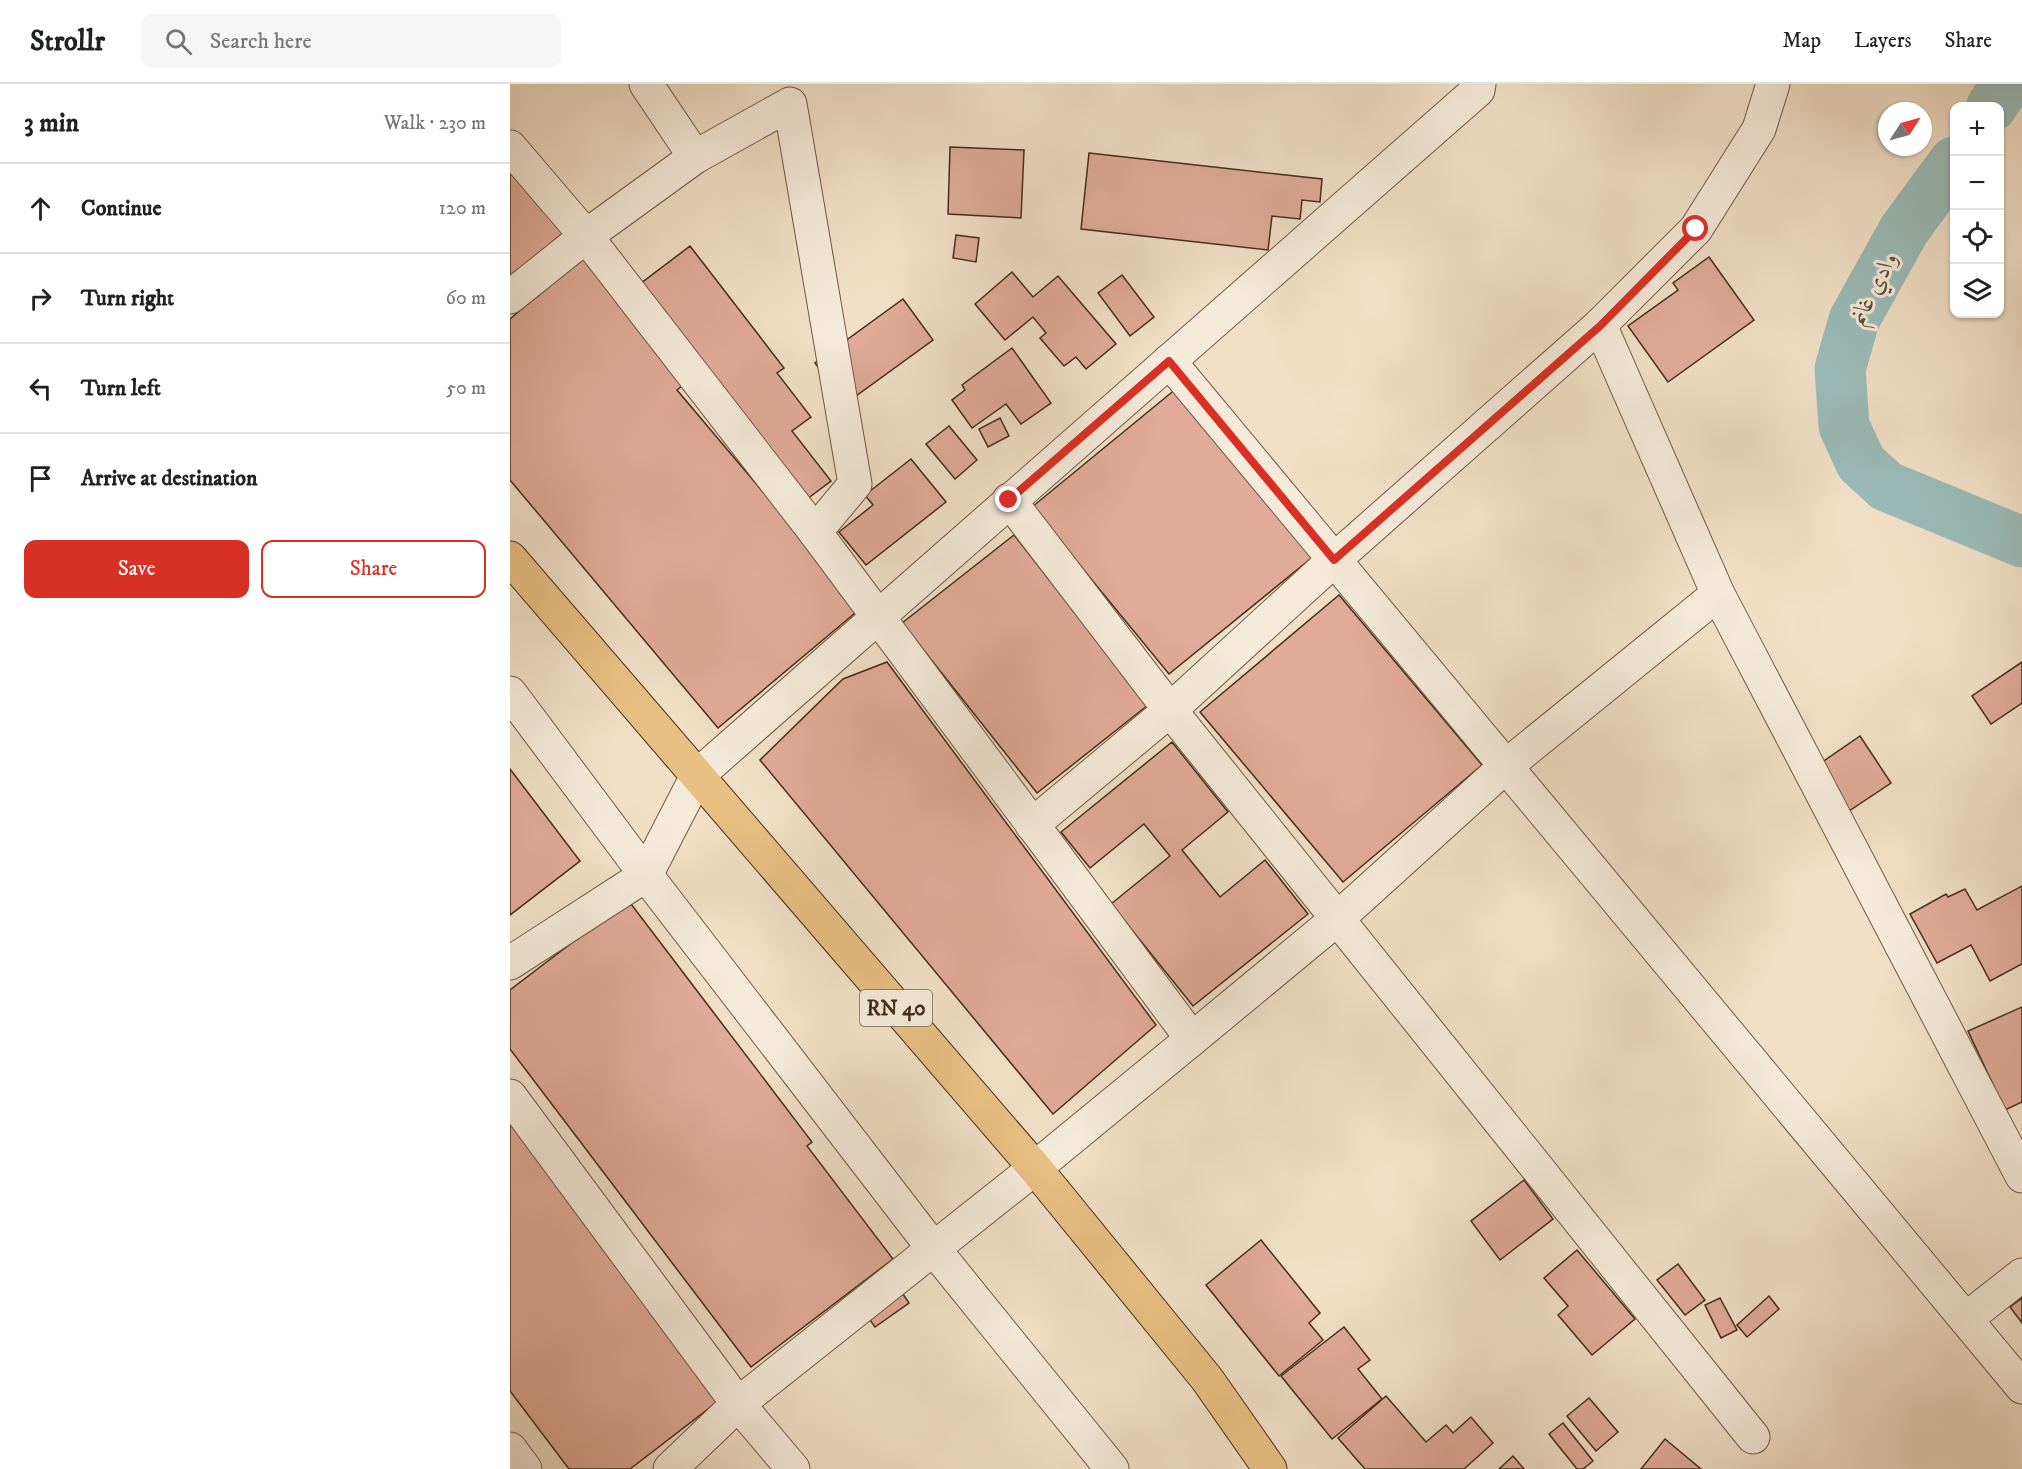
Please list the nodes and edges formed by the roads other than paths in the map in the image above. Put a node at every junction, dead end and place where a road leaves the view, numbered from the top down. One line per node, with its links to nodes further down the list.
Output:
1 (646, 84): 5 (street)
2 (1479, 84): 9 (street)
3 (1773, 84): 8 (street)
4 (510, 147): 6 (street)
5 (695, 157): 6 (street); 11 (street)
6 (586, 236): 7 (street); 11 (street)
7 (510, 297)
8 (1600, 326): 13 (street); 14 (street)
9 (1169, 361): 10 (street); 13 (street)
10 (1009, 500): 15 (street); 17 (street)
11 (815, 532): 15 (street)
12 (510, 558): 19 (main road, RN 40)
13 (1334, 560): 17 (street); 18 (street)
14 (1718, 594): 18 (street); 27 (street)
15 (878, 618): 19 (street); 20 (street)
16 (510, 693): 21 (street)
17 (1170, 711): 20 (street); 22 (street)
18 (1506, 765): 22 (street); 30 (street)
19 (697, 776): 21 (street); 26 (main road, RN 40)
20 (1032, 825): 24 (street)
21 (646, 874): 23 (street); 28 (street)
22 (1337, 919): 24 (street); 33 (street)
23 (510, 963)
24 (1192, 1040): 26 (street)
25 (510, 1095): 32 (street)
26 (1035, 1168): 28 (street); 39 (main road, RN 40)
27 (2022, 1176)
28 (933, 1248): 32 (street); 38 (street)
29 (2022, 1275): 30 (street)
30 (1966, 1319): 31 (street)
31 (2022, 1387)
32 (738, 1404): 36 (street); 37 (street)
33 (1753, 1437)
34 (510, 1449): 35 (street)
35 (525, 1469)
36 (670, 1469)
37 (793, 1469)
38 (1112, 1469)
39 (1269, 1469)

